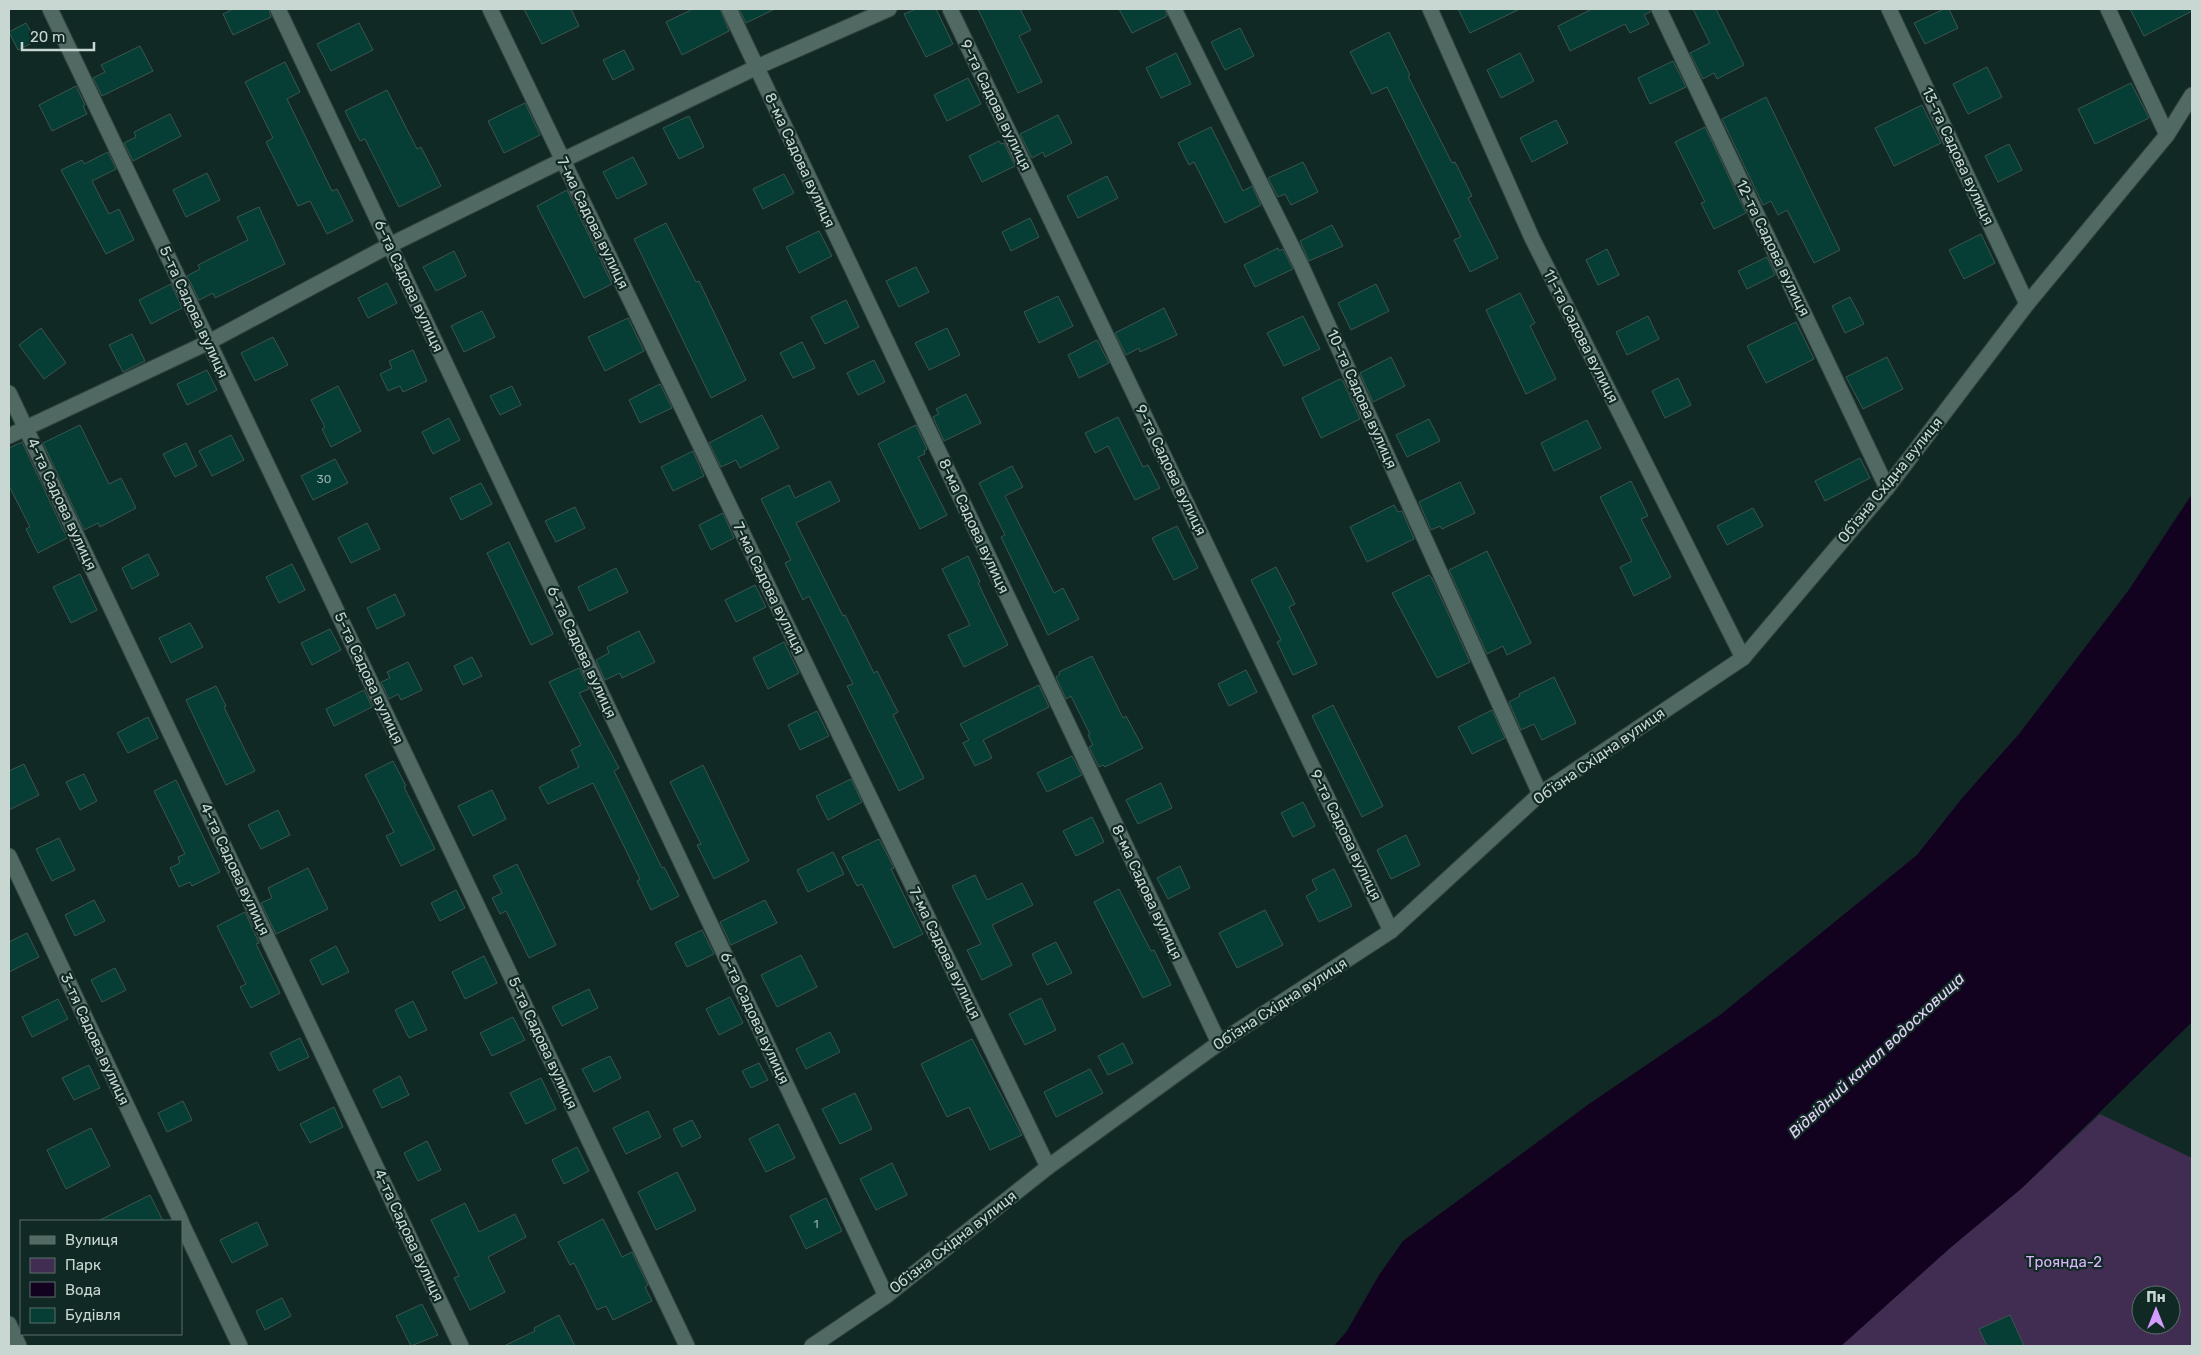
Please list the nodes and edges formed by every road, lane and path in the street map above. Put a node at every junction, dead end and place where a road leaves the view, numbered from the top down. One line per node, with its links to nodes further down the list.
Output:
1 (50, 9): 18 (street, 5-та Садова вулиця)
2 (278, 9): 16 (street, 6-та Садова вулиця)
3 (490, 9): 15 (street, 7-ма Садова вулиця)
4 (729, 9): 12 (street, 8-ма Садова вулиця)
5 (888, 9): 12 (street)
6 (950, 9): 26 (street, 9-та Садова вулиця)
7 (1174, 9): 24 (street, 10-та Садова вулиця)
8 (1430, 9): 23 (street, 11-та Садова вулиця)
9 (1659, 9): 22 (street, 12-та Садова вулиця)
10 (1889, 9): 17 (street, 13-та Садова вулиця)
11 (2108, 9): 14 (street)
12 (757, 67): 15 (street); 27 (street, 8-ма Садова вулиця)
13 (2192, 95): 14 (street, Обʼїзна Східна вулиця)
14 (2167, 135): 17 (street, Обʼїзна Східна вулиця)
15 (563, 160): 16 (street); 28 (street, 7-ма Садова вулиця)
16 (390, 245): 18 (street); 31 (street, 6-та Садова вулиця)
17 (2027, 304): 22 (street, Обʼїзна Східна вулиця)
18 (209, 342): 20 (street); 36 (street, 5-та Садова вулиця)
19 (9, 393): 20 (street, 4-та Садова вулиця)
20 (26, 428): 21 (street); 35 (street, 4-та Садова вулиця)
21 (9, 436)
22 (1887, 488): 23 (street, Обʼїзна Східна вулиця)
23 (1743, 658): 24 (street, Обʼїзна Східна вулиця)
24 (1540, 794): 26 (street, Обʼїзна Східна вулиця)
25 (9, 856): 29 (street, 3-тя Садова вулиця)
26 (1392, 931): 27 (street, Обʼїзна Східна вулиця)
27 (1219, 1043): 28 (street, Обʼїзна Східна вулиця)
28 (1048, 1167): 31 (street, Обʼїзна Східна вулиця)
29 (180, 1220)
30 (182, 1224): 34 (street, 3-тя Садова вулиця)
31 (886, 1296): 37 (street, Обʼїзна Східна вулиця)
32 (9, 1324): 33 (street)
33 (20, 1346)
34 (240, 1346)
35 (461, 1346)
36 (687, 1346)
37 (812, 1346)

